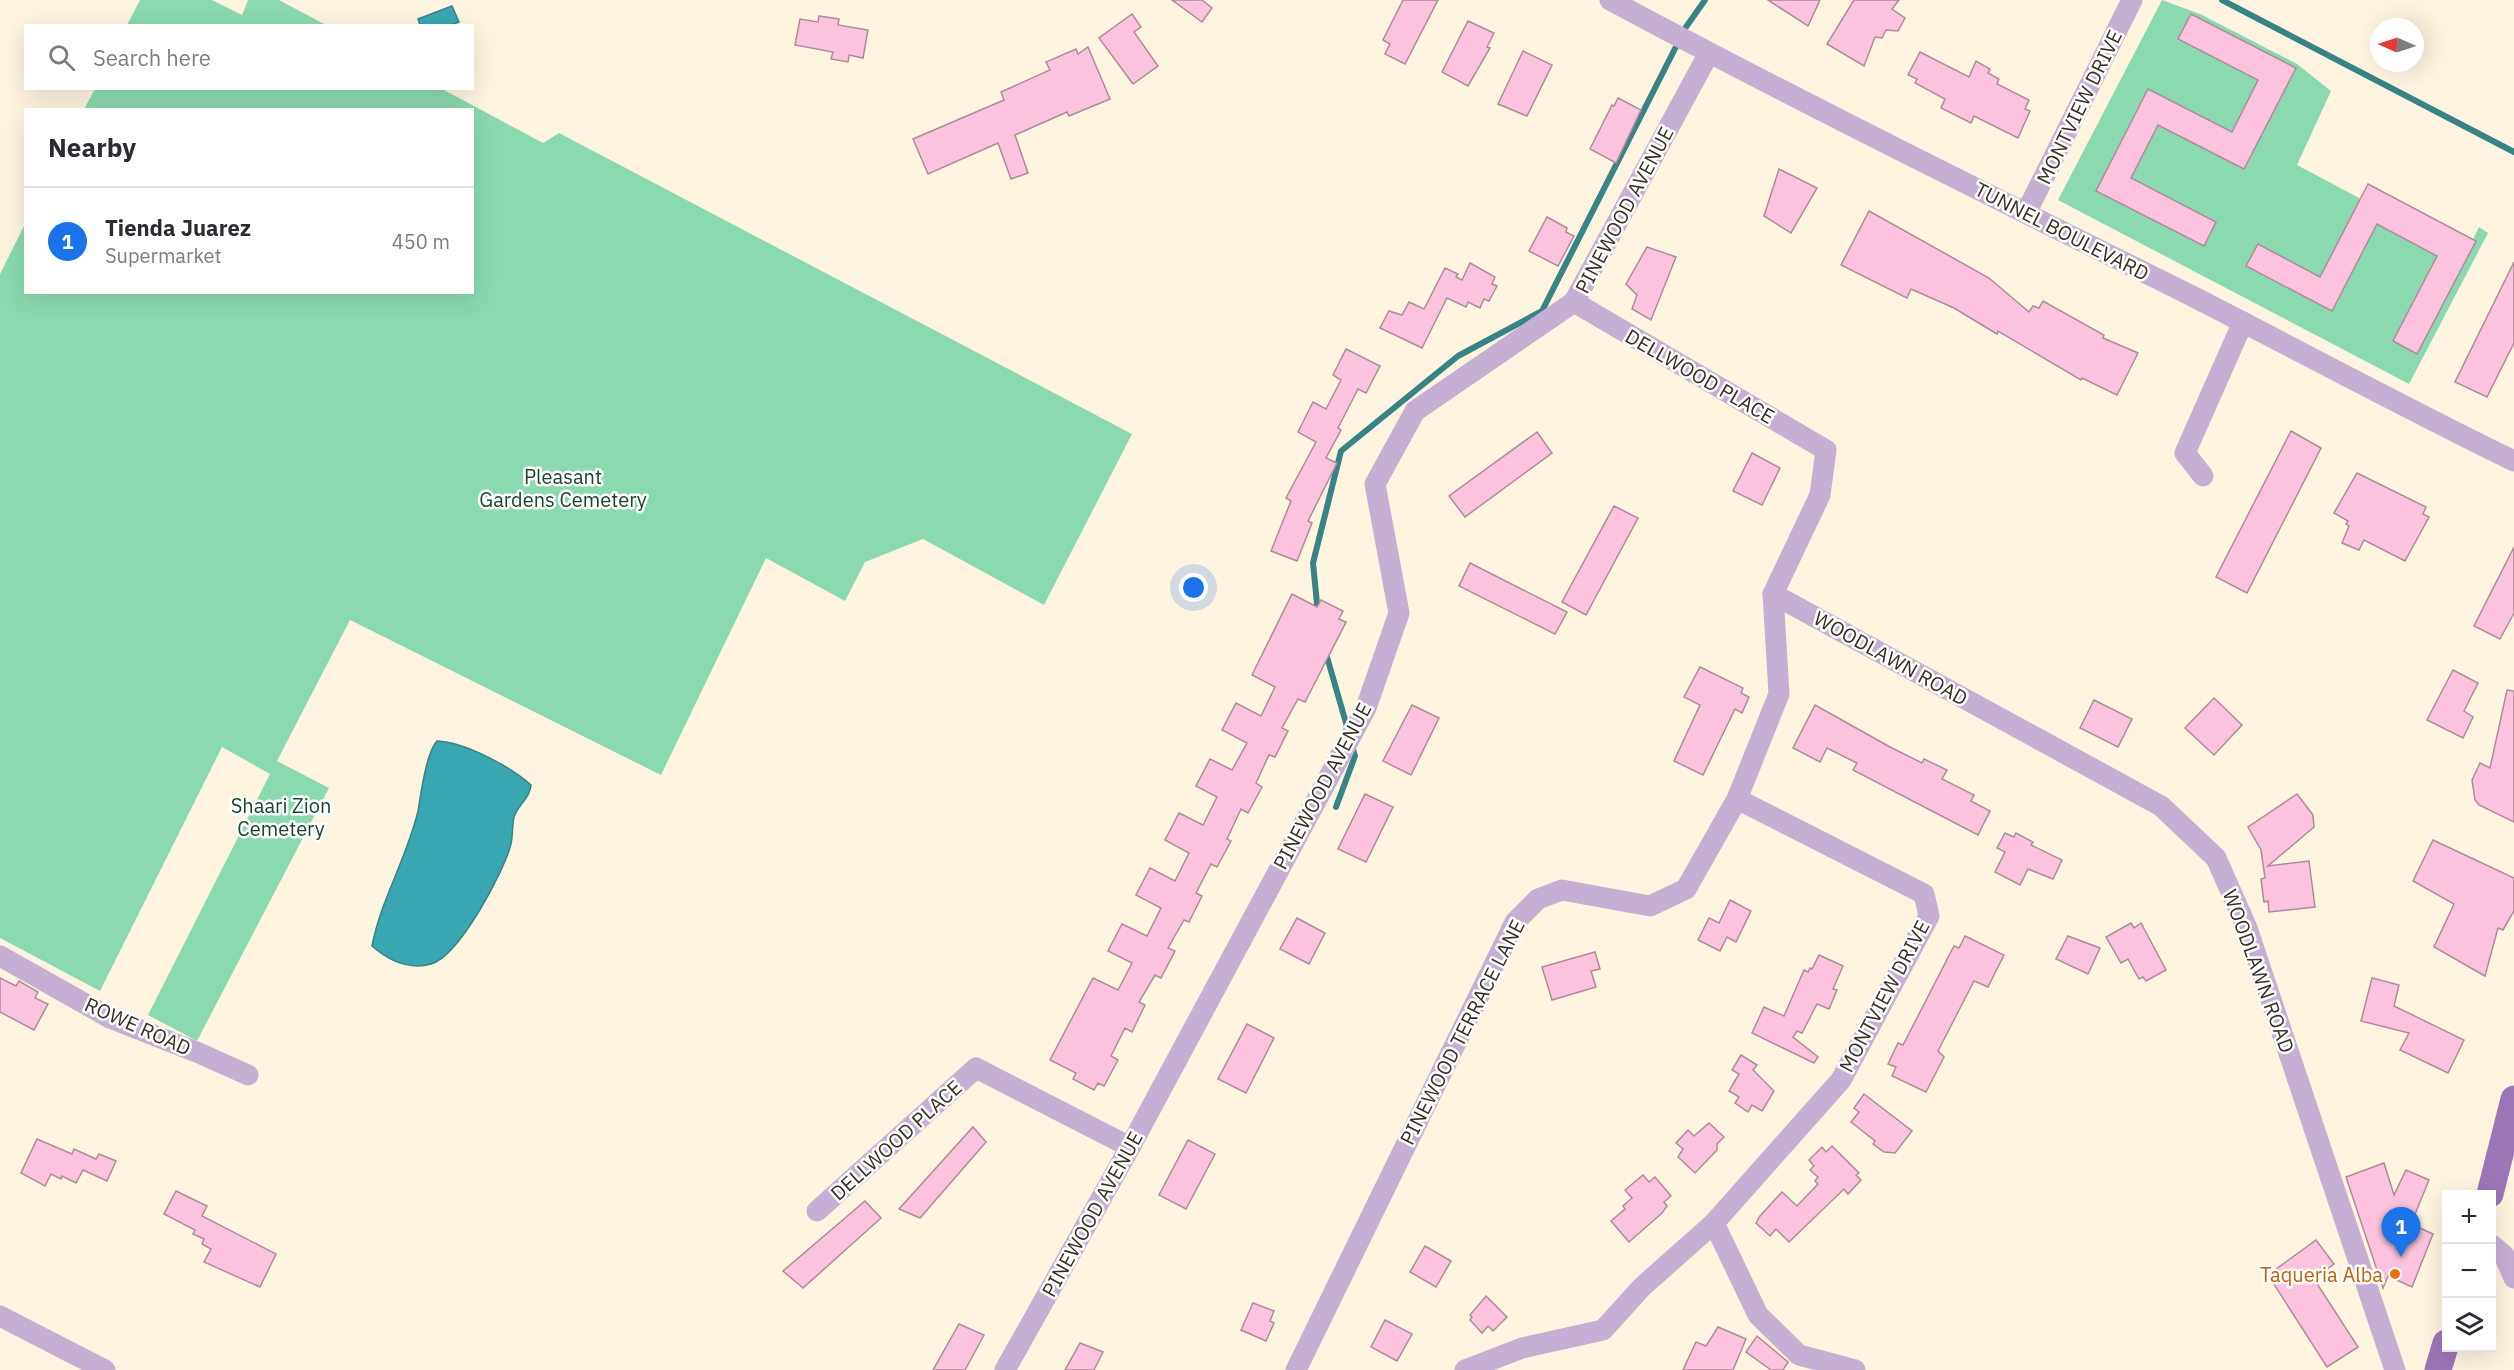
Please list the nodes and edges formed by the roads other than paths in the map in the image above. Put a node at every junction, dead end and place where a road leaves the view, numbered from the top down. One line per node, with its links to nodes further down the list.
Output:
1 (1610, 0): 3 (street, TUNNEL BOULEVARD)
2 (2132, 0): 4 (street, MONTVIEW DRIVE)
3 (1709, 53): 4 (street, TUNNEL BOULEVARD); 5 (street, PINEWOOD AVENUE)
4 (2026, 213): 6 (street, TUNNEL BOULEVARD)
5 (1574, 302): 9 (street, DELLWOOD PLACE); 14 (street, PINEWOOD AVENUE)
6 (2243, 322): 7 (street, TUNNEL BOULEVARD); 8 (street)
7 (2514, 461)
8 (2203, 476)
9 (1773, 594): 10 (street); 27 (street, WOODLAWN ROAD)
10 (1737, 799): 17 (street, MONTVIEW DRIVE); 24 (street, PINEWOOD TERRACE LANE)
11 (0, 956): 12 (street, ROWE ROAD)
12 (248, 1075)
13 (2514, 1099): 15 (main road)
14 (1130, 1147): 16 (street, DELLWOOD PLACE); 23 (street, PINEWOOD AVENUE)
15 (2491, 1190)
16 (817, 1211)
17 (1714, 1223): 25 (street, MONTVIEW DRIVE); 26 (street)
18 (2496, 1248): 19 (street)
19 (2514, 1278)
20 (0, 1316): 22 (street)
21 (2443, 1352): 28 (main road)
22 (105, 1370)
23 (1005, 1370)
24 (1296, 1370)
25 (1465, 1370)
26 (1855, 1370)
27 (2395, 1370)
28 (2438, 1370)

